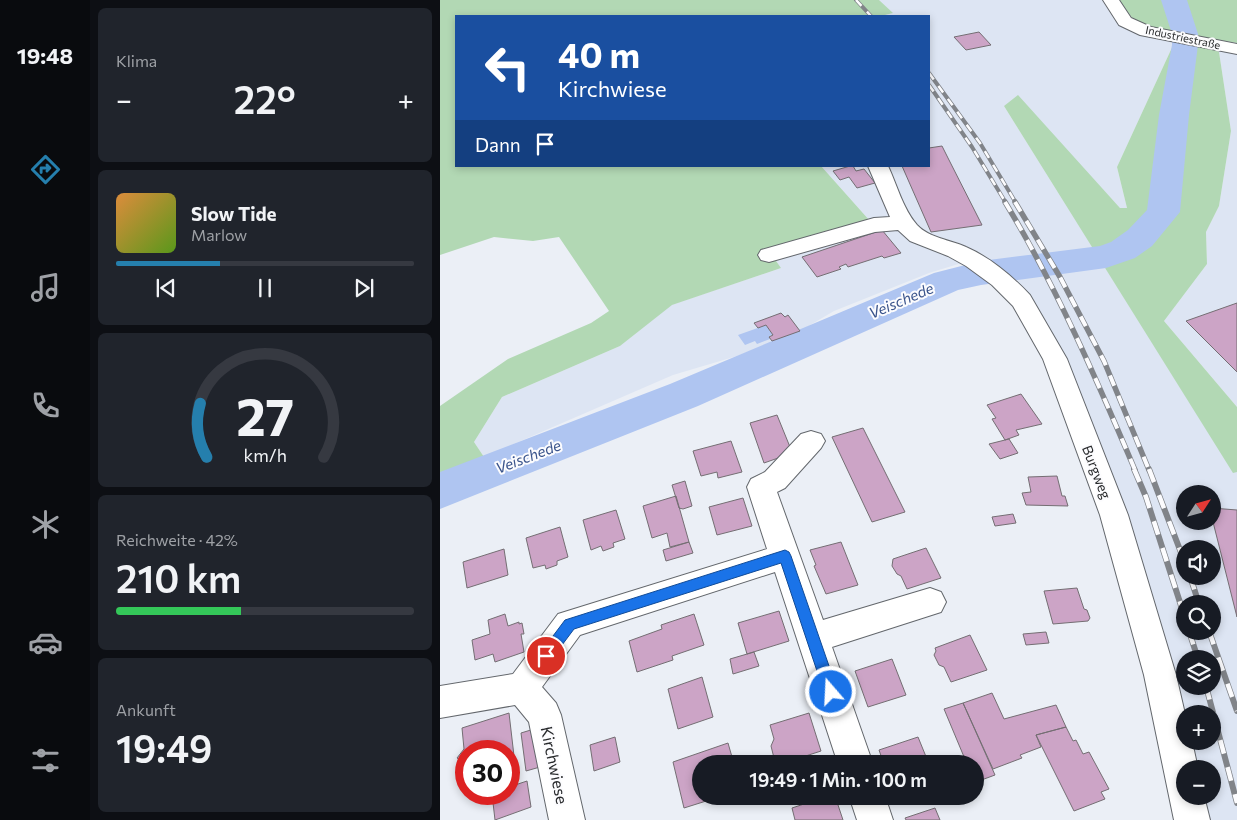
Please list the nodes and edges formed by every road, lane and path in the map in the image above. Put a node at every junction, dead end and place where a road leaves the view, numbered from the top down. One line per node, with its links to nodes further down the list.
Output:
1 (1111, 0): 2 (street, Industriestraße)
2 (1237, 49)
3 (878, 167): 4 (street)
4 (905, 223): 5 (street); 13 (street, Burgweg)
5 (769, 255)
6 (811, 441): 7 (street)
7 (785, 556): 9 (street); 10 (street)
8 (930, 602): 9 (street)
9 (813, 638): 12 (street)
10 (522, 688): 11 (street); 16 (street, Kirchwiese)
11 (440, 702)
12 (853, 755)
13 (1179, 760)
14 (870, 805): 17 (street)
15 (1188, 805): 18 (street)
16 (567, 820)
17 (875, 820)
18 (1192, 820)

